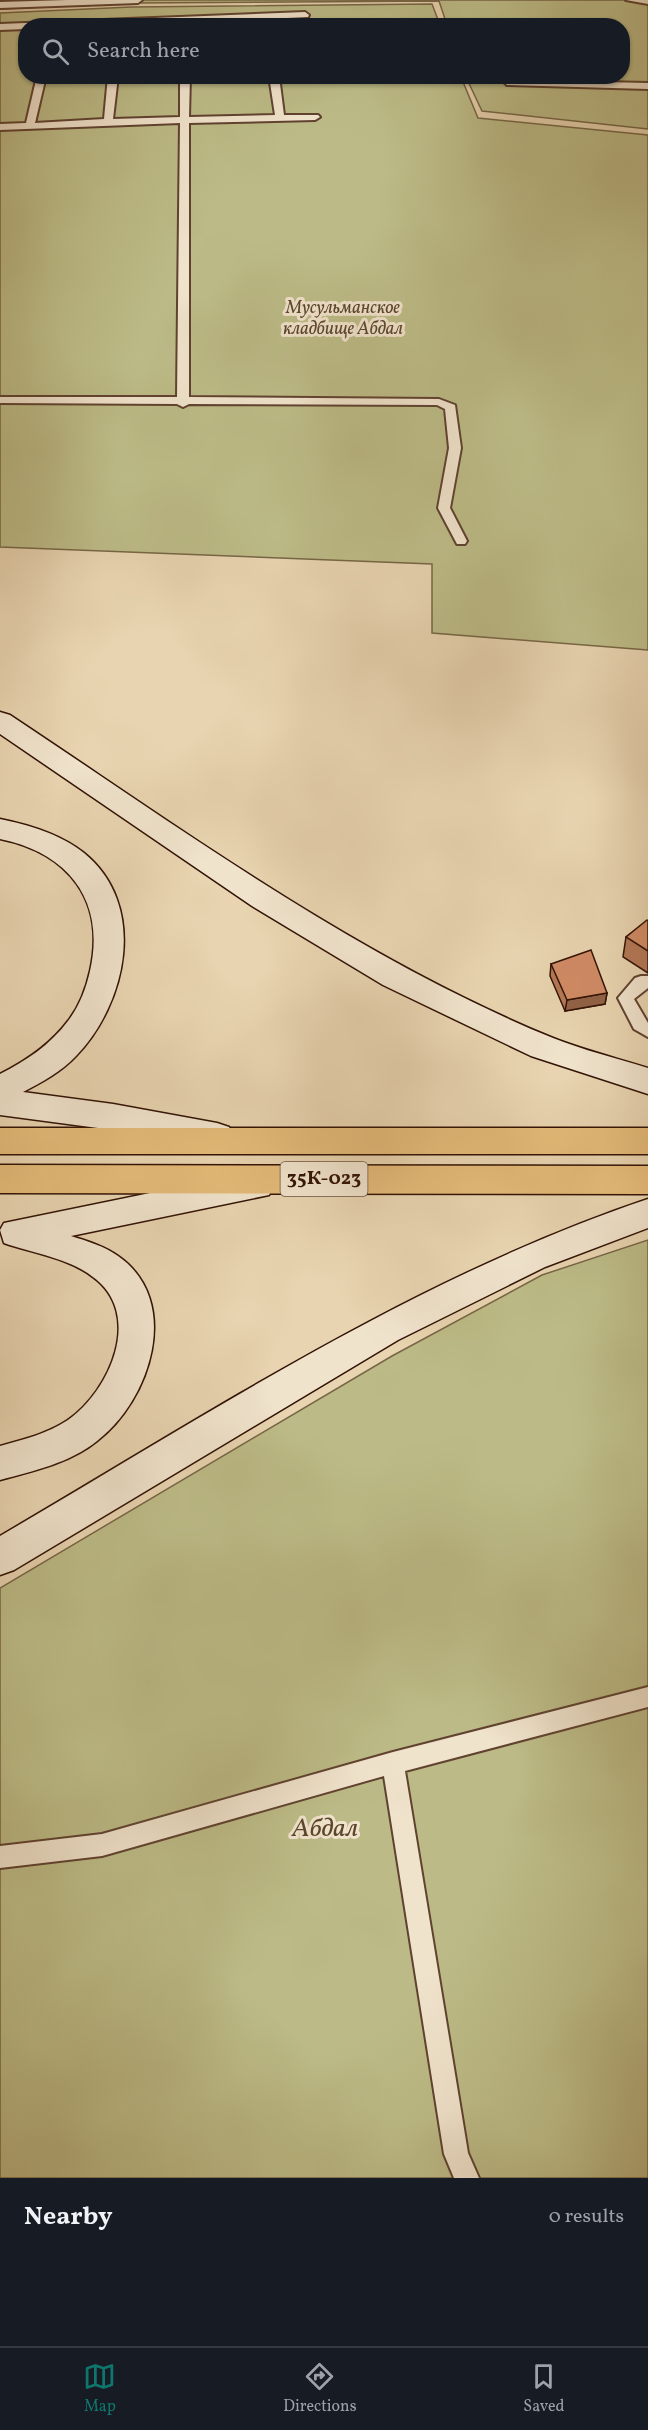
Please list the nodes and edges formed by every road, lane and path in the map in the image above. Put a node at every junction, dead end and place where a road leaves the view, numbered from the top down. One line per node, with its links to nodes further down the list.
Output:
1 (136, 0): 4 (lane)
2 (630, 0): 3 (lane)
3 (648, 1)
4 (0, 5)
5 (305, 15): 6 (lane)
6 (285, 18)
7 (18, 26): 8 (lane)
8 (0, 27)
9 (40, 84): 19 (lane)
10 (112, 84): 18 (lane)
11 (185, 84): 17 (lane)
12 (275, 84): 16 (lane)
13 (556, 84): 14 (lane)
14 (648, 86)
15 (315, 117): 16 (lane)
16 (280, 118): 17 (lane)
17 (184, 120): 18 (lane); 22 (lane)
18 (108, 122): 19 (lane)
19 (30, 125): 20 (lane)
20 (0, 127)
21 (0, 400): 22 (lane)
22 (182, 402): 23 (lane)
23 (461, 541)
24 (0, 721): 28 (main road)
25 (0, 829): 29 (main road)
26 (648, 982): 27 (lane)
27 (648, 1031)
28 (648, 1081)
29 (0, 1089)
30 (0, 1102): 32 (main road)
31 (0, 1141): 32 (main road, 35К-023)
32 (245, 1141): 33 (main road, 35К-023)
33 (648, 1141)
34 (0, 1179): 35 (main road, 35К-023)
35 (285, 1179): 36 (main road, 35К-023); 38 (main road)
36 (648, 1180)
37 (648, 1213): 40 (main road)
38 (8, 1233): 39 (main road)
39 (0, 1463)
40 (0, 1557)
41 (648, 1697): 42 (lane)
42 (393, 1763): 43 (lane); 44 (lane)
43 (0, 1857)
44 (467, 2178)

